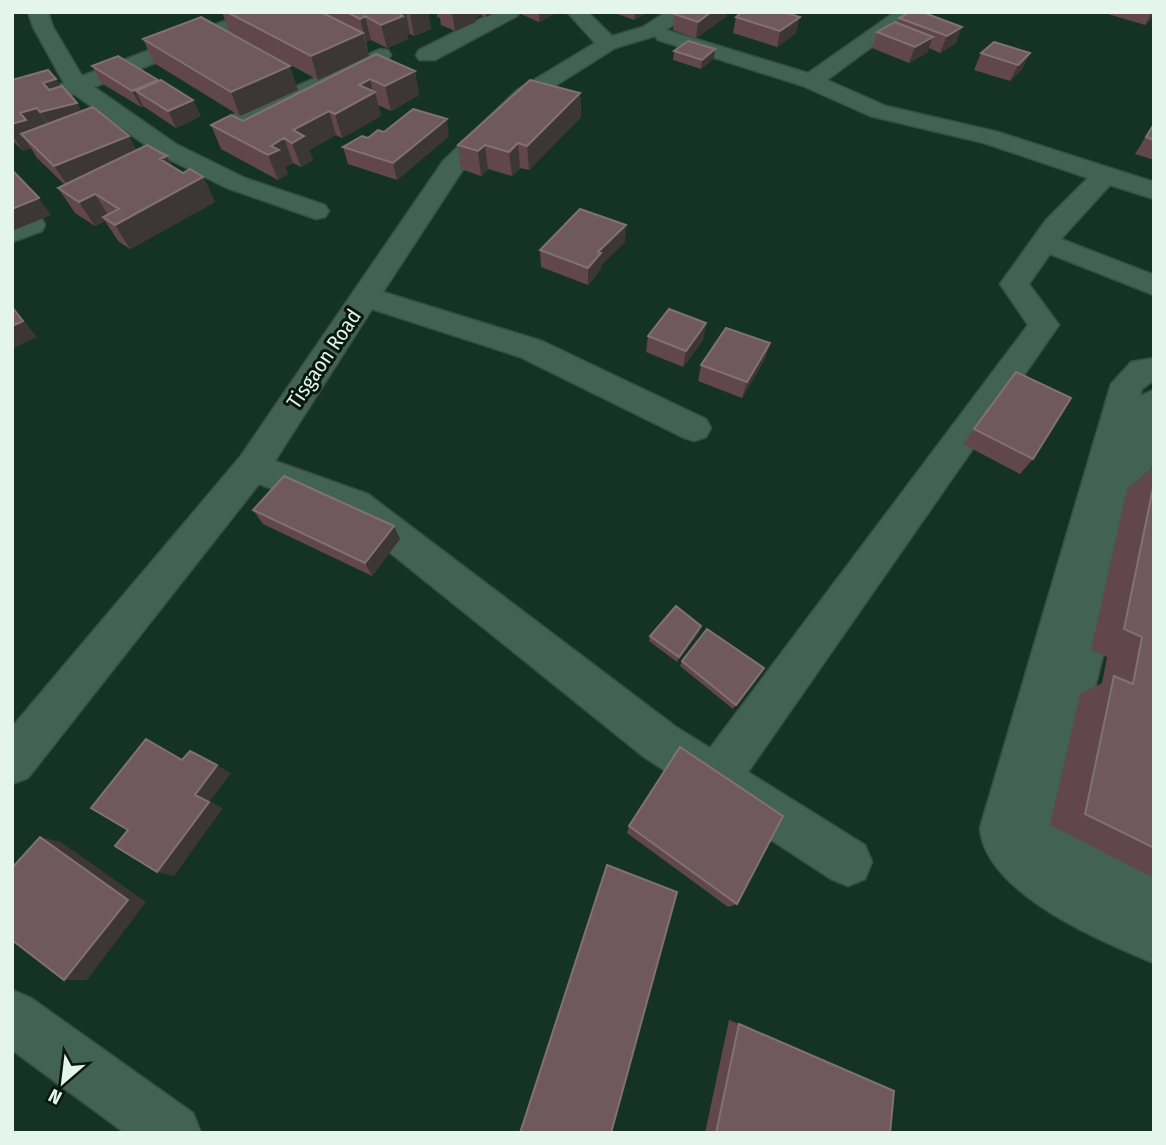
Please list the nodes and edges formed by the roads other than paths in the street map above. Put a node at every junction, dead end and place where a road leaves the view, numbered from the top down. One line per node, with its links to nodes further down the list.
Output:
1 (38, 12): 15 (street)
2 (267, 12): 8 (street)
3 (510, 12): 12 (street)
4 (577, 12): 10 (street)
5 (680, 12): 7 (street, Tisgaon Road)
6 (909, 12): 14 (street)
7 (650, 31): 10 (street, Tisgaon Road); 14 (street)
8 (210, 34): 11 (street); 15 (street)
9 (355, 43): 16 (street)
10 (608, 44): 24 (street, Tisgaon Road)
11 (232, 46)
12 (426, 55)
13 (287, 76): 16 (street)
14 (811, 81): 19 (street)
15 (77, 86): 17 (street); 21 (street)
16 (309, 88): 18 (street)
17 (12, 106)
18 (243, 119)
19 (1105, 175): 20 (street); 22 (street)
20 (1154, 191)
21 (316, 211)
22 (1044, 242): 23 (street); 30 (street)
23 (1154, 286)
24 (365, 297): 27 (street); 28 (street, Tisgaon Road)
25 (1154, 369): 33 (street)
26 (1154, 402): 32 (street)
27 (694, 428)
28 (252, 467): 29 (street, Tisgaon Road); 30 (street)
29 (12, 762)
30 (716, 778): 31 (street)
31 (848, 862)
32 (1154, 900)
33 (1154, 938)
34 (12, 1017): 35 (street)
35 (173, 1133)

